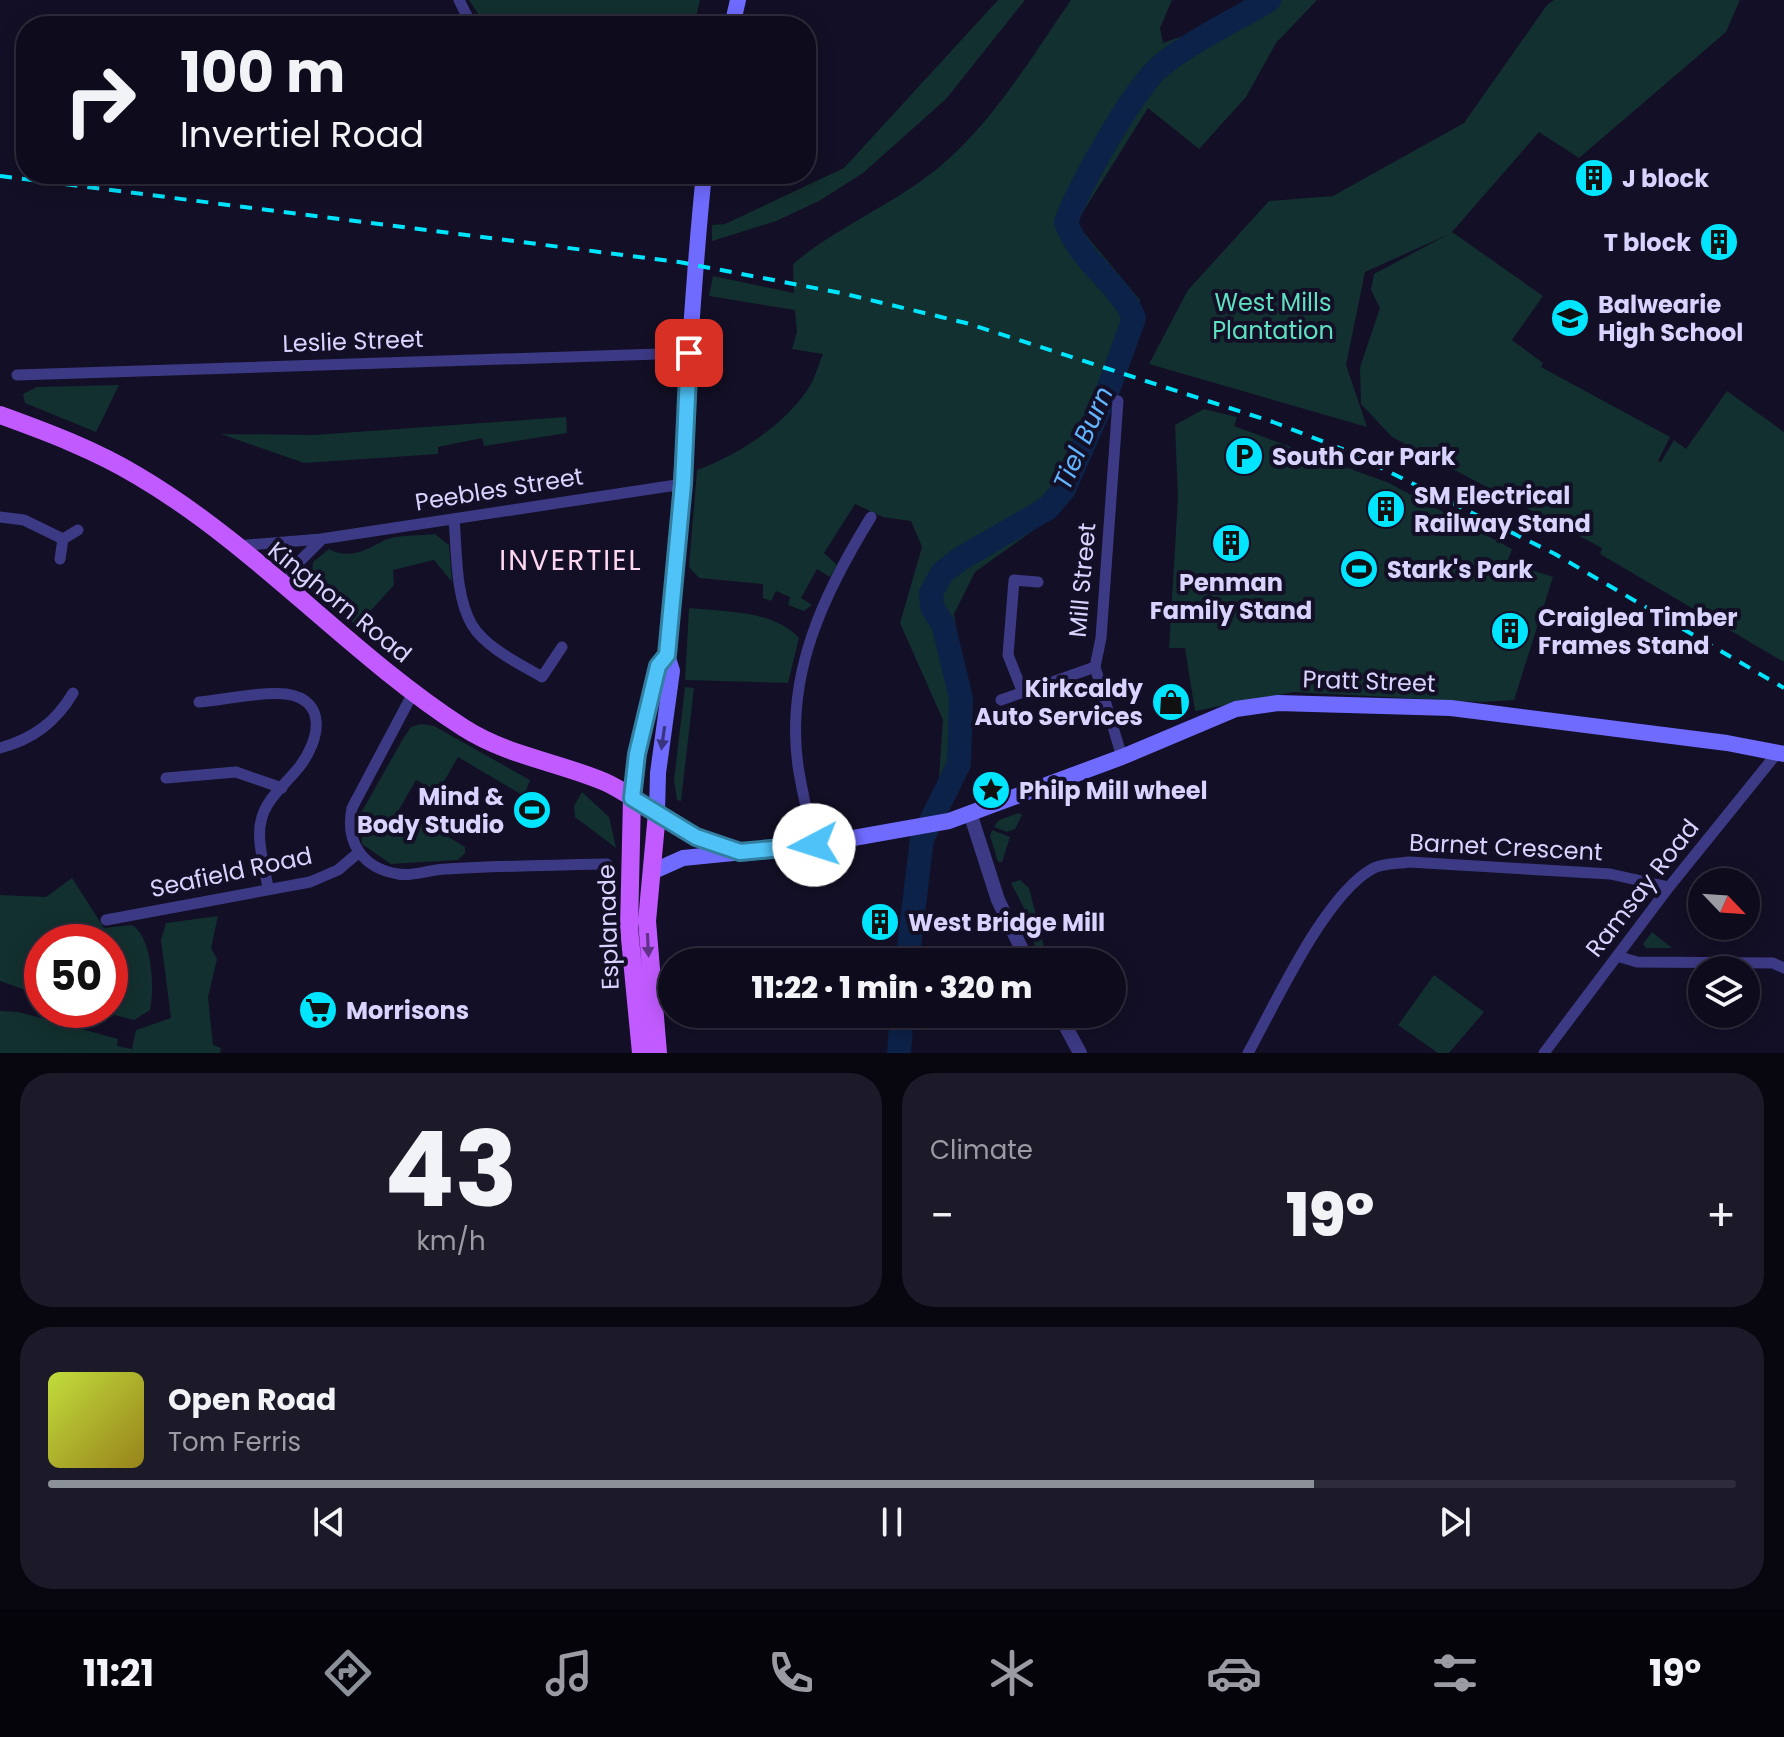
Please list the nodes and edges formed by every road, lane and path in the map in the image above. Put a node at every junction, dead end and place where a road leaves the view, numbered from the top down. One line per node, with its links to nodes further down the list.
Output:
1 (703, 184): 2 (main road)
2 (689, 353): 3 (street, Leslie Street); 6 (main road)
3 (17, 375)
4 (1118, 401): 19 (street, Mill Street)
5 (0, 415): 13 (main road, Kinghorn Road)
6 (683, 484): 9 (street, Peebles Street); 18 (main road)
7 (0, 517): 11 (street)
8 (871, 517): 34 (street)
9 (454, 519): 12 (street, Peebles Street); 17 (street)
10 (78, 530): 11 (street)
11 (63, 539): 14 (street)
12 (321, 539): 13 (street, Peebles Street); 16 (street)
13 (234, 546): 16 (main road, Kinghorn Road)
14 (60, 559)
15 (1038, 582): 22 (street, Mill Street)
16 (285, 588): 21 (main road, Kinghorn Road)
17 (562, 647)
18 (667, 655): 28 (main road, one-way to 28); 31 (main road)
19 (1095, 667): 22 (street, Mill Street); 27 (street, Mill Street)
20 (73, 693): 25 (street)
21 (413, 693): 31 (main road, Kinghorn Road); 37 (street)
22 (1023, 693): 23 (street, Mill Street)
23 (1001, 700)
24 (199, 702): 30 (street)
25 (0, 748)
26 (1781, 753): 27 (main road, Pratt Street); 40 (street, Ramsay Road)
27 (1122, 757): 33 (main road, Pratt Street)
28 (658, 773): 31 (main road); 32 (main road)
29 (166, 778): 30 (street)
30 (282, 788): 41 (street)
31 (632, 798): 32 (main road, Kinghorn Road); 35 (main road, Esplanade)
32 (657, 813): 35 (main road); 36 (main road); 39 (main road, Esplanade)
33 (970, 813): 34 (main road, Pratt Street); 43 (street)
34 (814, 845): 36 (main road, Pratt Street)
35 (629, 851): 47 (main road, Esplanade)
36 (740, 852): 39 (main road, Pratt Street)
37 (358, 853): 38 (street); 41 (street, Seafield Road)
38 (607, 864)
39 (654, 871): 48 (main road, Esplanade, one-way to 48)
40 (1669, 887): 44 (street, Ramsay Road); 50 (street, Barnet Crescent)
41 (268, 888): 42 (street, Seafield Road)
42 (106, 920)
43 (1021, 948)
44 (1617, 956): 45 (street); 51 (street, Ramsay Road)
45 (1784, 968)
46 (1067, 1028): 49 (street)
47 (641, 1053)
48 (658, 1053)
49 (1080, 1053)
50 (1248, 1053)
51 (1544, 1053)

